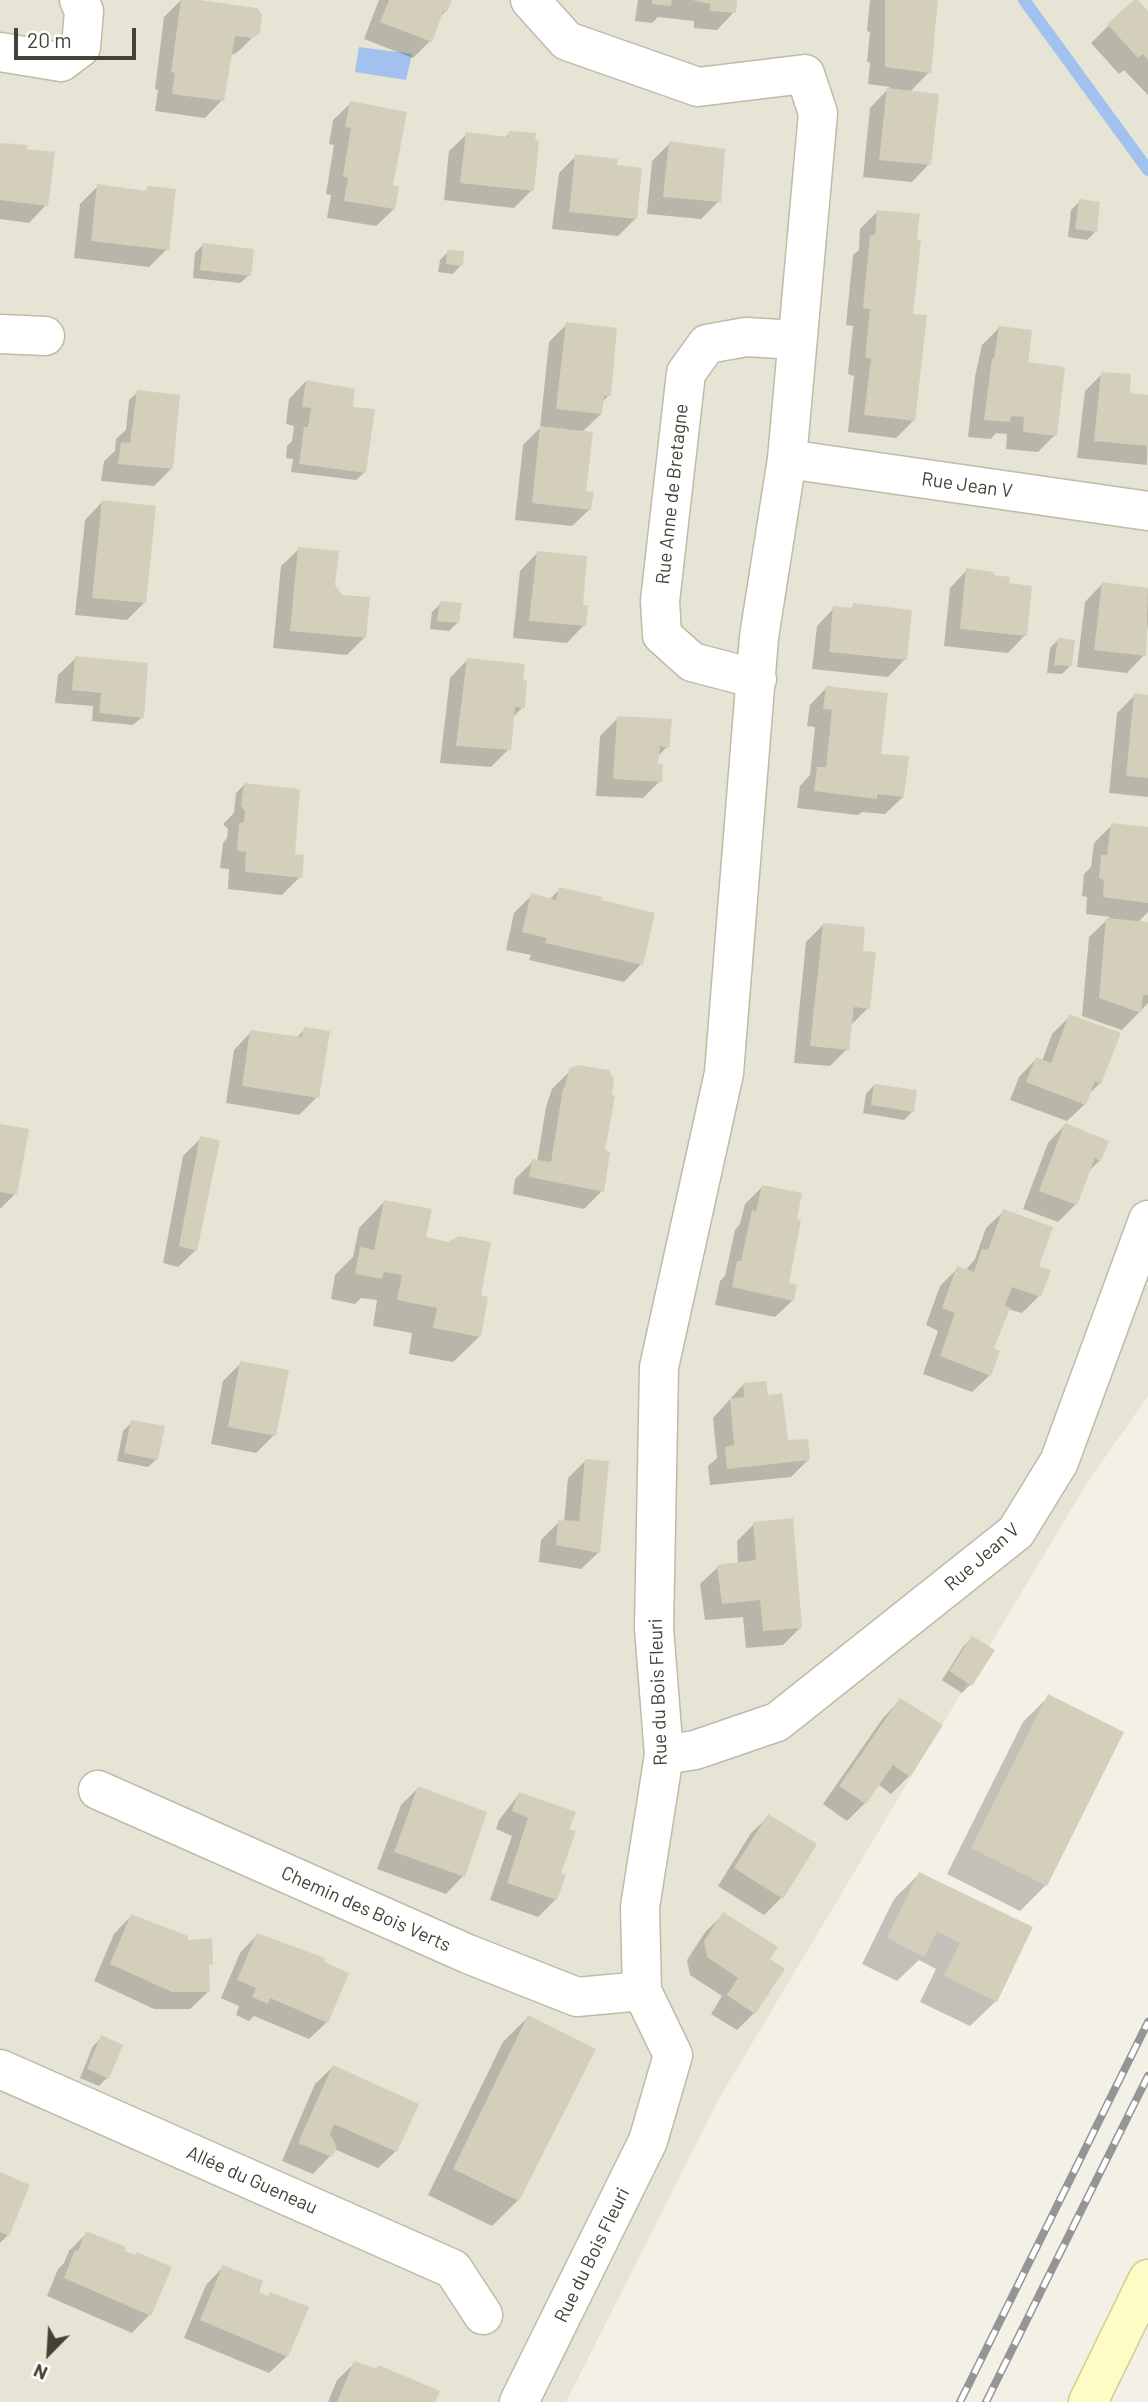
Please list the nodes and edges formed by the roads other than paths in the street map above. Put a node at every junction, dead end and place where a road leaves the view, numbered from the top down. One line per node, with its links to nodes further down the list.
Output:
1 (79, 0): 3 (street)
2 (530, 0): 6 (street)
3 (0, 52)
4 (0, 334): 5 (street)
5 (45, 335)
6 (797, 340): 7 (street); 9 (street, Rue Anne de Bretagne)
7 (787, 459): 8 (street, Rue Jean V); 9 (street)
8 (1148, 511)
9 (757, 679): 11 (street, Rue du Bois Fleuri)
10 (1148, 1220): 11 (street, Rue Jean V)
11 (664, 1755): 13 (street, Rue du Bois Fleuri)
12 (98, 1790): 13 (street, Chemin des Bois Verts)
13 (642, 1991): 17 (street, Rue du Bois Fleuri)
14 (0, 2069): 16 (street, Allée du Gueneau)
15 (1148, 2279): 18 (main road)
16 (483, 2315)
17 (519, 2402)
18 (1088, 2402)

